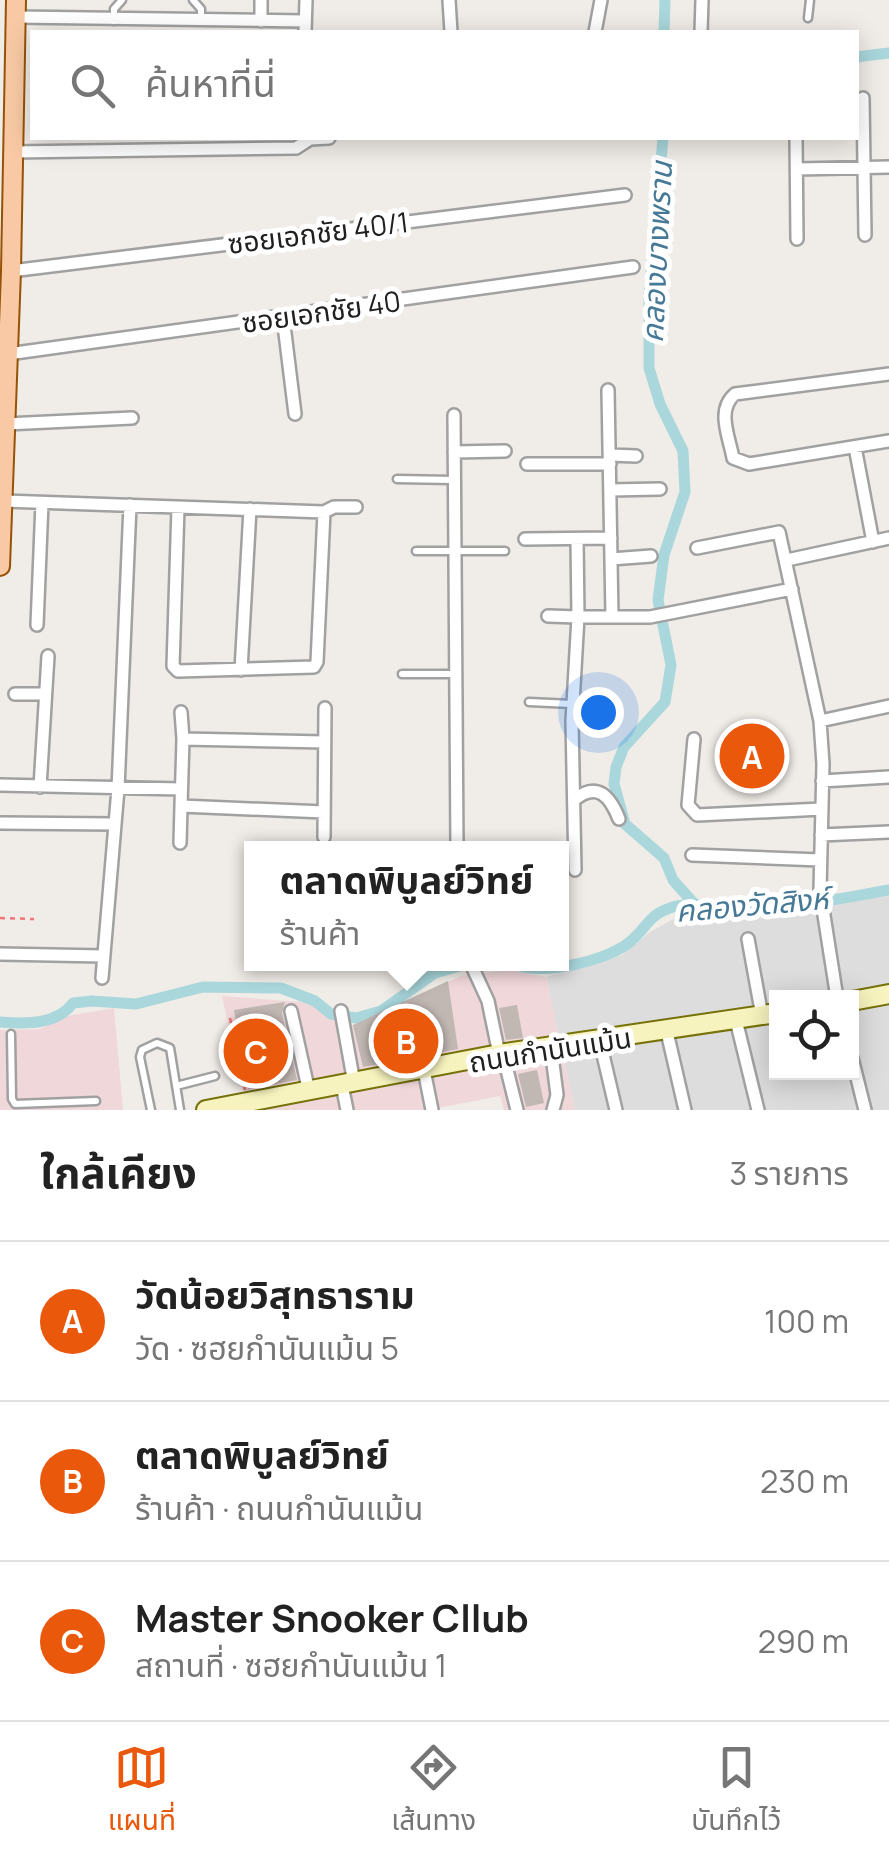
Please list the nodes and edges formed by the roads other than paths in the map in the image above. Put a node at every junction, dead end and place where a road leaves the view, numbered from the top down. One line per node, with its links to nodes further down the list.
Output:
1 (122, 0): 13 (lane)
2 (193, 0): 11 (lane)
3 (261, 0): 12 (street)
4 (306, 0): 14 (street)
5 (449, 0): 15 (street)
6 (601, 0): 16 (street)
7 (702, 0): 17 (street)
8 (810, 0): 10 (lane)
9 (10, 12): 13 (street); 22 (main road)
10 (808, 18)
11 (202, 20): 12 (street); 13 (street)
12 (261, 21): 14 (street)
13 (111, 24)
14 (305, 27)
15 (451, 30)
16 (595, 30)
17 (702, 30)
18 (864, 98): 24 (street)
19 (307, 140): 21 (street)
20 (796, 140): 25 (street)
21 (108, 144): 22 (street)
22 (14, 152): 30 (main road)
23 (889, 167): 24 (street)
24 (862, 168): 25 (street); 27 (street)
25 (797, 170): 28 (street)
26 (625, 194): 30 (street, ซอยเอกชัย 40/1)
27 (866, 235)
28 (798, 239)
29 (633, 267): 31 (street, ซอยเอกชัย 40)
30 (11, 271): 32 (main road)
31 (283, 316): 32 (street, ซอยเอกชัย 40); 35 (street)
32 (8, 354): 38 (main road)
33 (889, 374): 40 (street)
34 (608, 390): 44 (street)
35 (296, 414)
36 (454, 416): 42 (street)
37 (132, 418): 38 (street)
38 (6, 424): 50 (main road)
39 (889, 441): 40 (street)
40 (855, 447): 61 (street)
41 (505, 450): 42 (street)
42 (454, 452): 47 (street)
43 (636, 456): 44 (street)
44 (610, 460): 45 (street); 49 (street)
45 (526, 464)
46 (397, 479): 47 (lane)
47 (454, 480): 65 (street)
48 (660, 489): 49 (street)
49 (610, 490): 58 (street)
50 (4, 501): 51 (street); 69 (main road)
51 (42, 503): 52 (street); 74 (street)
52 (130, 505): 54 (street); 94 (street)
53 (356, 506): 56 (street)
54 (178, 508): 55 (street); 76 (street)
55 (250, 509): 56 (street); 76 (street)
56 (324, 512): 76 (street)
57 (526, 538): 60 (street)
58 (611, 538): 60 (street); 67 (street)
59 (889, 538): 61 (street)
60 (577, 539): 73 (street)
61 (873, 542): 68 (street)
62 (697, 548): 68 (street)
63 (416, 550): 65 (lane)
64 (505, 551): 65 (lane)
65 (455, 553): 78 (street)
66 (651, 556): 67 (street)
67 (611, 559): 72 (street)
68 (786, 560): 70 (street)
69 (0, 566)
70 (792, 589): 72 (street); 86 (street)
71 (548, 616): 73 (street)
72 (612, 617): 73 (street)
73 (578, 618): 82 (street)
74 (37, 624)
75 (48, 656): 80 (street)
76 (241, 670)
77 (402, 674): 78 (lane)
78 (455, 674): 106 (street)
79 (15, 694): 80 (street)
80 (44, 694): 93 (street)
81 (529, 702): 82 (lane)
82 (573, 704): 96 (street)
83 (889, 706): 86 (street)
84 (325, 708): 89 (street)
85 (181, 712): 87 (street)
86 (820, 721): 91 (street)
87 (182, 739): 89 (street); 95 (street)
88 (694, 739): 98 (street)
89 (324, 742): 99 (street)
90 (889, 777): 91 (street)
91 (822, 781): 98 (street)
92 (0, 786): 93 (street)
93 (40, 787): 94 (street)
94 (118, 789): 95 (street); 102 (street)
95 (181, 790): 97 (street)
96 (574, 800): 100 (street); 110 (street)
97 (182, 806): 99 (street); 107 (street)
98 (822, 809): 104 (street)
99 (324, 812): 105 (street)
100 (619, 819)
101 (0, 823): 102 (street)
102 (114, 824): 113 (street)
103 (889, 832): 104 (street)
104 (821, 835): 109 (street)
105 (324, 836)
106 (457, 841)
107 (180, 842)
108 (692, 855): 109 (street)
109 (820, 860): 116 (street)
110 (575, 870)
111 (748, 938): 121 (street)
112 (0, 954): 113 (street)
113 (103, 956): 115 (street)
114 (474, 971): 127 (street)
115 (102, 978)
116 (836, 990)
117 (889, 994): 118 (street)
118 (859, 999)
119 (340, 1011): 133 (street)
120 (291, 1012): 135 (street)
121 (769, 1014): 122 (street, ถนนกำนันแม้น)
122 (736, 1020): 123 (street, ถนนกำนันแม้น); 148 (street)
123 (667, 1032): 125 (street, ถนนกำนันแม้น); 147 (street)
124 (11, 1034): 129 (lane)
125 (600, 1042): 126 (street, ถนนกำนันแม้น); 146 (street)
126 (551, 1048): 127 (street, ถนนกำนันแม้น); 145 (street)
127 (501, 1054): 130 (street, ถนนกำนันแม้น); 144 (street)
128 (0, 1064): 129 (lane)
129 (10, 1064): 136 (lane)
130 (424, 1070): 133 (street, ถนนกำนันแม้น); 143 (street)
131 (214, 1076): 134 (lane)
132 (857, 1080): 149 (street)
133 (348, 1084): 135 (street, ถนนกำนันแม้น); 142 (street)
134 (176, 1086): 139 (lane); 140 (lane)
135 (309, 1092): 137 (street, ถนนกำนันแม้น)
136 (96, 1101)
137 (286, 1103): 138 (street, ถนนกำนันแม้น)
138 (242, 1106): 141 (street, ถนนกำนันแม้น)
139 (151, 1110)
140 (180, 1110)
141 (206, 1110)
142 (347, 1110)
143 (432, 1110)
144 (516, 1110)
145 (552, 1110)
146 (616, 1110)
147 (685, 1110)
148 (758, 1110)
149 (864, 1110)

